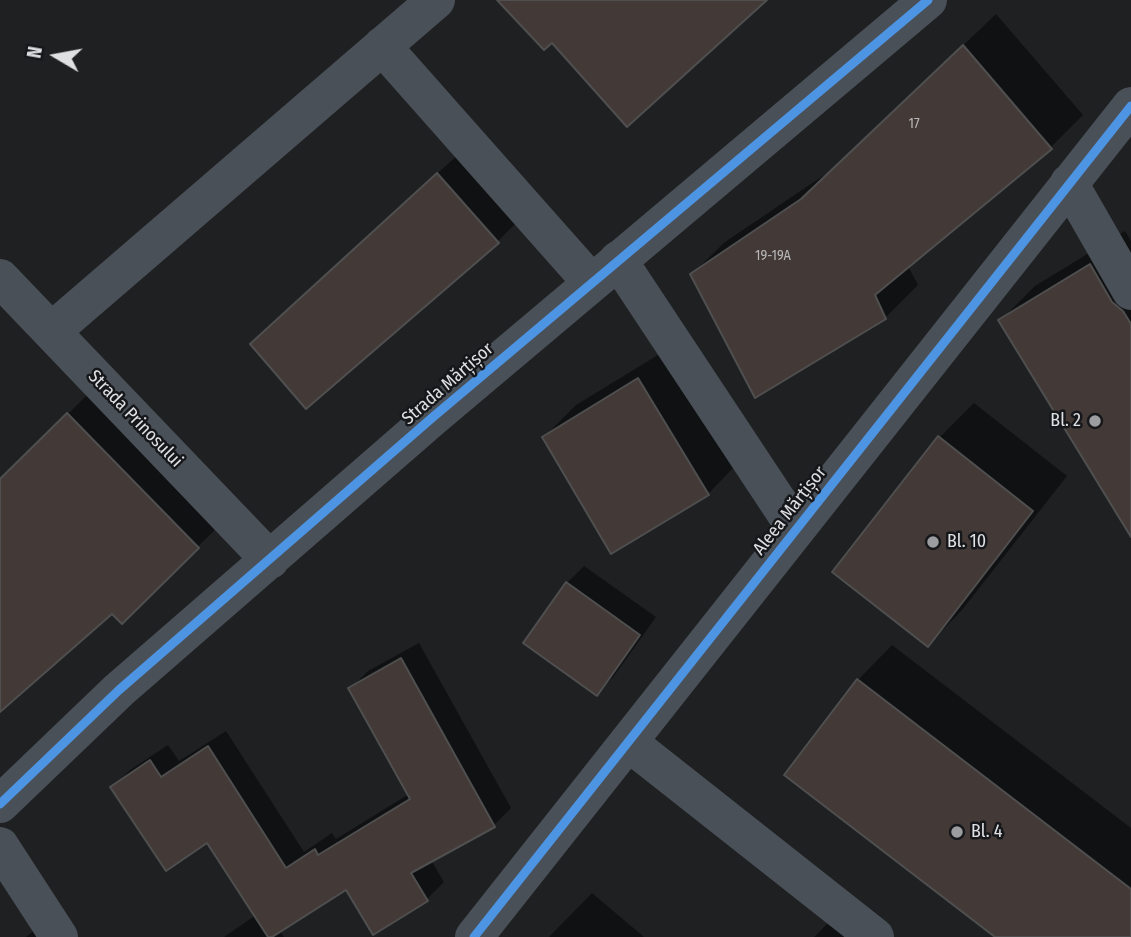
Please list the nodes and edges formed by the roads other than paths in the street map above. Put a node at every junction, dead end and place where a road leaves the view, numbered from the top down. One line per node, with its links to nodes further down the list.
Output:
1 (436, 0): 3 (street)
2 (928, 0): 6 (street, Strada Mărțișor)
3 (382, 46): 6 (street); 9 (street)
4 (1131, 106): 5 (street, Aleea Mărțișor)
5 (1069, 183): 8 (street); 10 (street, Aleea Mărțișor)
6 (604, 271): 10 (street); 11 (street, Strada Mărțișor)
7 (0, 278): 9 (street, Strada Prinosului)
8 (1131, 291)
9 (52, 331): 11 (street, Strada Prinosului)
10 (796, 529): 12 (street, Aleea Mărțișor)
11 (270, 560): 13 (street, Strada Mărțișor)
12 (628, 742): 16 (street, Aleea Mărțișor); 17 (street)
13 (0, 804)
14 (0, 846): 15 (street)
15 (59, 937)
16 (474, 937)
17 (875, 937)

